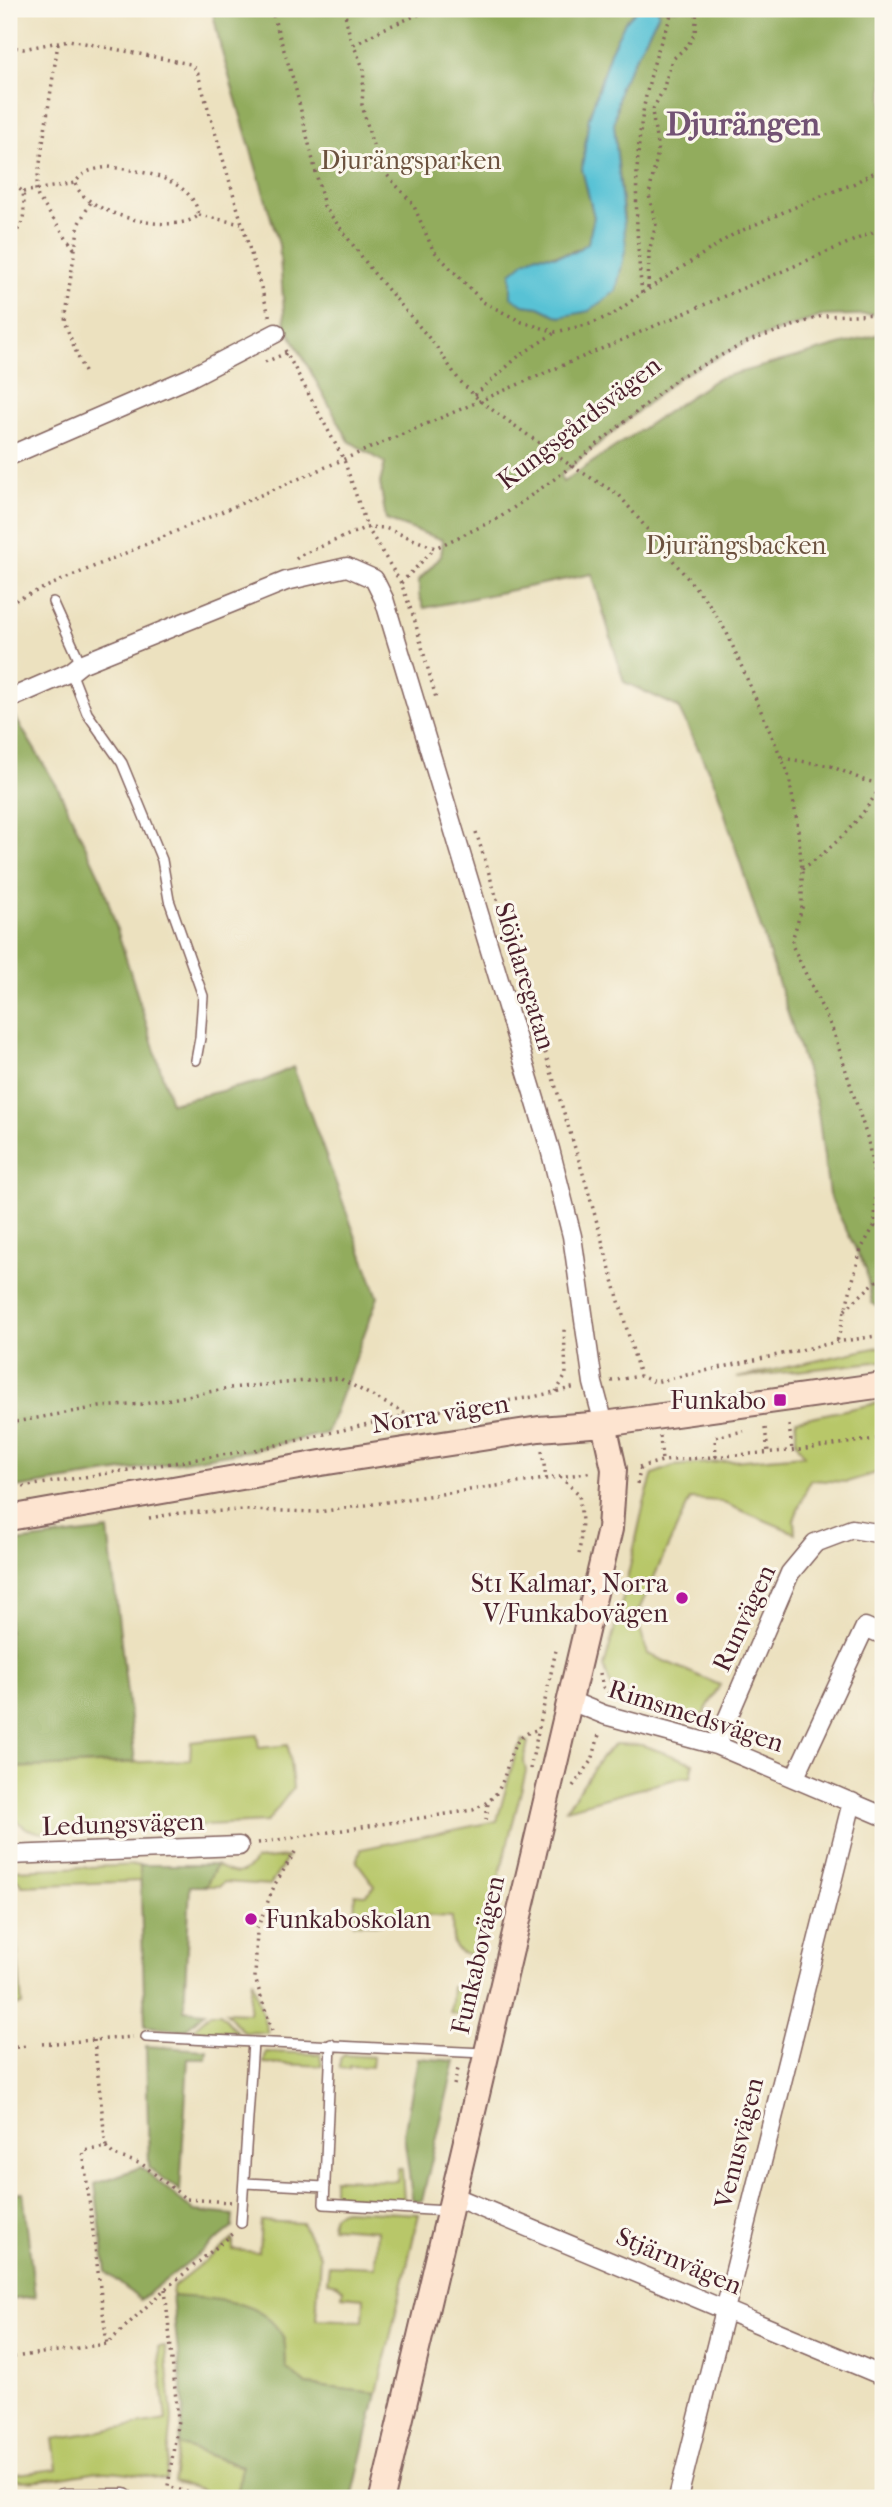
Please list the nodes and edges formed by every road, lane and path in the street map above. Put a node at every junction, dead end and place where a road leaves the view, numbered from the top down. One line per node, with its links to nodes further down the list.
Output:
1 (271, 9): 26 (path)
2 (344, 9): 7 (path)
3 (432, 9): 7 (path)
4 (672, 9): 21 (path)
5 (697, 9): 20 (path)
6 (58, 43): 8 (path); 12 (path); 16 (path)
7 (354, 45): 23 (path)
8 (9, 46)
9 (883, 167): 20 (path)
10 (9, 180): 13 (path)
11 (75, 183): 12 (path); 14 (path); 15 (path)
12 (36, 190): 13 (path); 19 (path)
13 (23, 192): 18 (path)
14 (91, 202): 15 (path); 19 (path)
15 (199, 215): 16 (path)
16 (242, 224): 24 (path)
17 (883, 228): 27 (path)
18 (9, 238)
19 (75, 250): 25 (path)
20 (648, 289): 21 (path)
21 (642, 293): 23 (path)
22 (883, 314): 29 (path, Kungsgårdsvägen)
23 (556, 332): 26 (path)
24 (276, 333): 28 (street)
25 (84, 372)
26 (474, 395): 27 (path)
27 (480, 401): 29 (path); 34 (path)
28 (9, 456)
29 (570, 466): 30 (path, Kungsgårdsvägen); 37 (path)
30 (435, 548): 31 (path); 32 (path)
31 (286, 581): 35 (street); 54 (street, Slöjdaregatan)
32 (401, 583)
33 (53, 602): 35 (lane)
34 (9, 603)
35 (76, 668): 36 (street); 40 (lane)
36 (9, 699)
37 (782, 758): 38 (path); 39 (path)
38 (883, 784): 39 (path)
39 (802, 869): 41 (path)
40 (196, 1060)
41 (875, 1225): 42 (path); 44 (path)
42 (883, 1235)
43 (883, 1278): 44 (path)
44 (844, 1311): 47 (path)
45 (564, 1327): 51 (path)
46 (883, 1335): 47 (path)
47 (837, 1342): 48 (path)
48 (640, 1376)
49 (883, 1385): 54 (street, Norra vägen)
50 (570, 1388): 51 (path)
51 (556, 1392): 52 (path)
52 (408, 1415): 53 (path); 63 (path)
53 (9, 1423)
54 (604, 1424): 64 (street, Norra vägen); 70 (street, Funkabovägen)
55 (789, 1425): 59 (path)
56 (765, 1429): 60 (path)
57 (744, 1431): 61 (path)
58 (883, 1438): 59 (path)
59 (792, 1450): 60 (path)
60 (768, 1452): 61 (path)
61 (716, 1457): 62 (path)
62 (641, 1467)
63 (9, 1489)
64 (9, 1518)
65 (141, 1520): 67 (path)
66 (883, 1534): 72 (street, Runvägen)
67 (579, 1557)
68 (883, 1635): 74 (street)
69 (556, 1650): 71 (path)
70 (568, 1700): 72 (street, Rimsmedsvägen); 90 (street, Funkabovägen)
71 (537, 1730): 73 (path); 75 (path)
72 (716, 1745): 74 (street, Rimsmedsvägen)
73 (530, 1761)
74 (795, 1777): 76 (street, Rimsmedsvägen)
75 (488, 1802): 78 (path); 79 (path)
76 (852, 1802): 77 (street, Rimsmedsvägen); 98 (street, Venusvägen)
77 (883, 1816)
78 (486, 1820)
79 (239, 1846): 81 (street, Ledungsvägen)
80 (295, 1852): 85 (path)
81 (9, 1855)
82 (146, 2037): 83 (path); 84 (lane)
83 (94, 2040): 86 (path); 91 (path)
84 (253, 2042): 85 (lane); 92 (lane)
85 (276, 2043): 87 (lane)
86 (42, 2044)
87 (331, 2044): 90 (lane); 93 (lane)
88 (27, 2046): 89 (path)
89 (9, 2048)
90 (486, 2053): 95 (street, Funkabovägen)
91 (106, 2147): 94 (path); 99 (path)
92 (245, 2183): 93 (lane); 94 (lane)
93 (325, 2187): 95 (lane)
94 (243, 2203): 96 (lane)
95 (451, 2203): 98 (street, Stjärnvägen); 105 (street, Funkabovägen)
96 (241, 2224): 97 (path)
97 (165, 2290): 99 (path); 104 (path)
98 (725, 2308): 101 (street, Stjärnvägen); 106 (street, Venusvägen)
99 (107, 2344): 100 (path)
100 (14, 2357)
101 (883, 2376)
102 (63, 2498): 103 (street)
103 (124, 2498)
104 (205, 2498)
105 (382, 2498)
106 (678, 2498)

